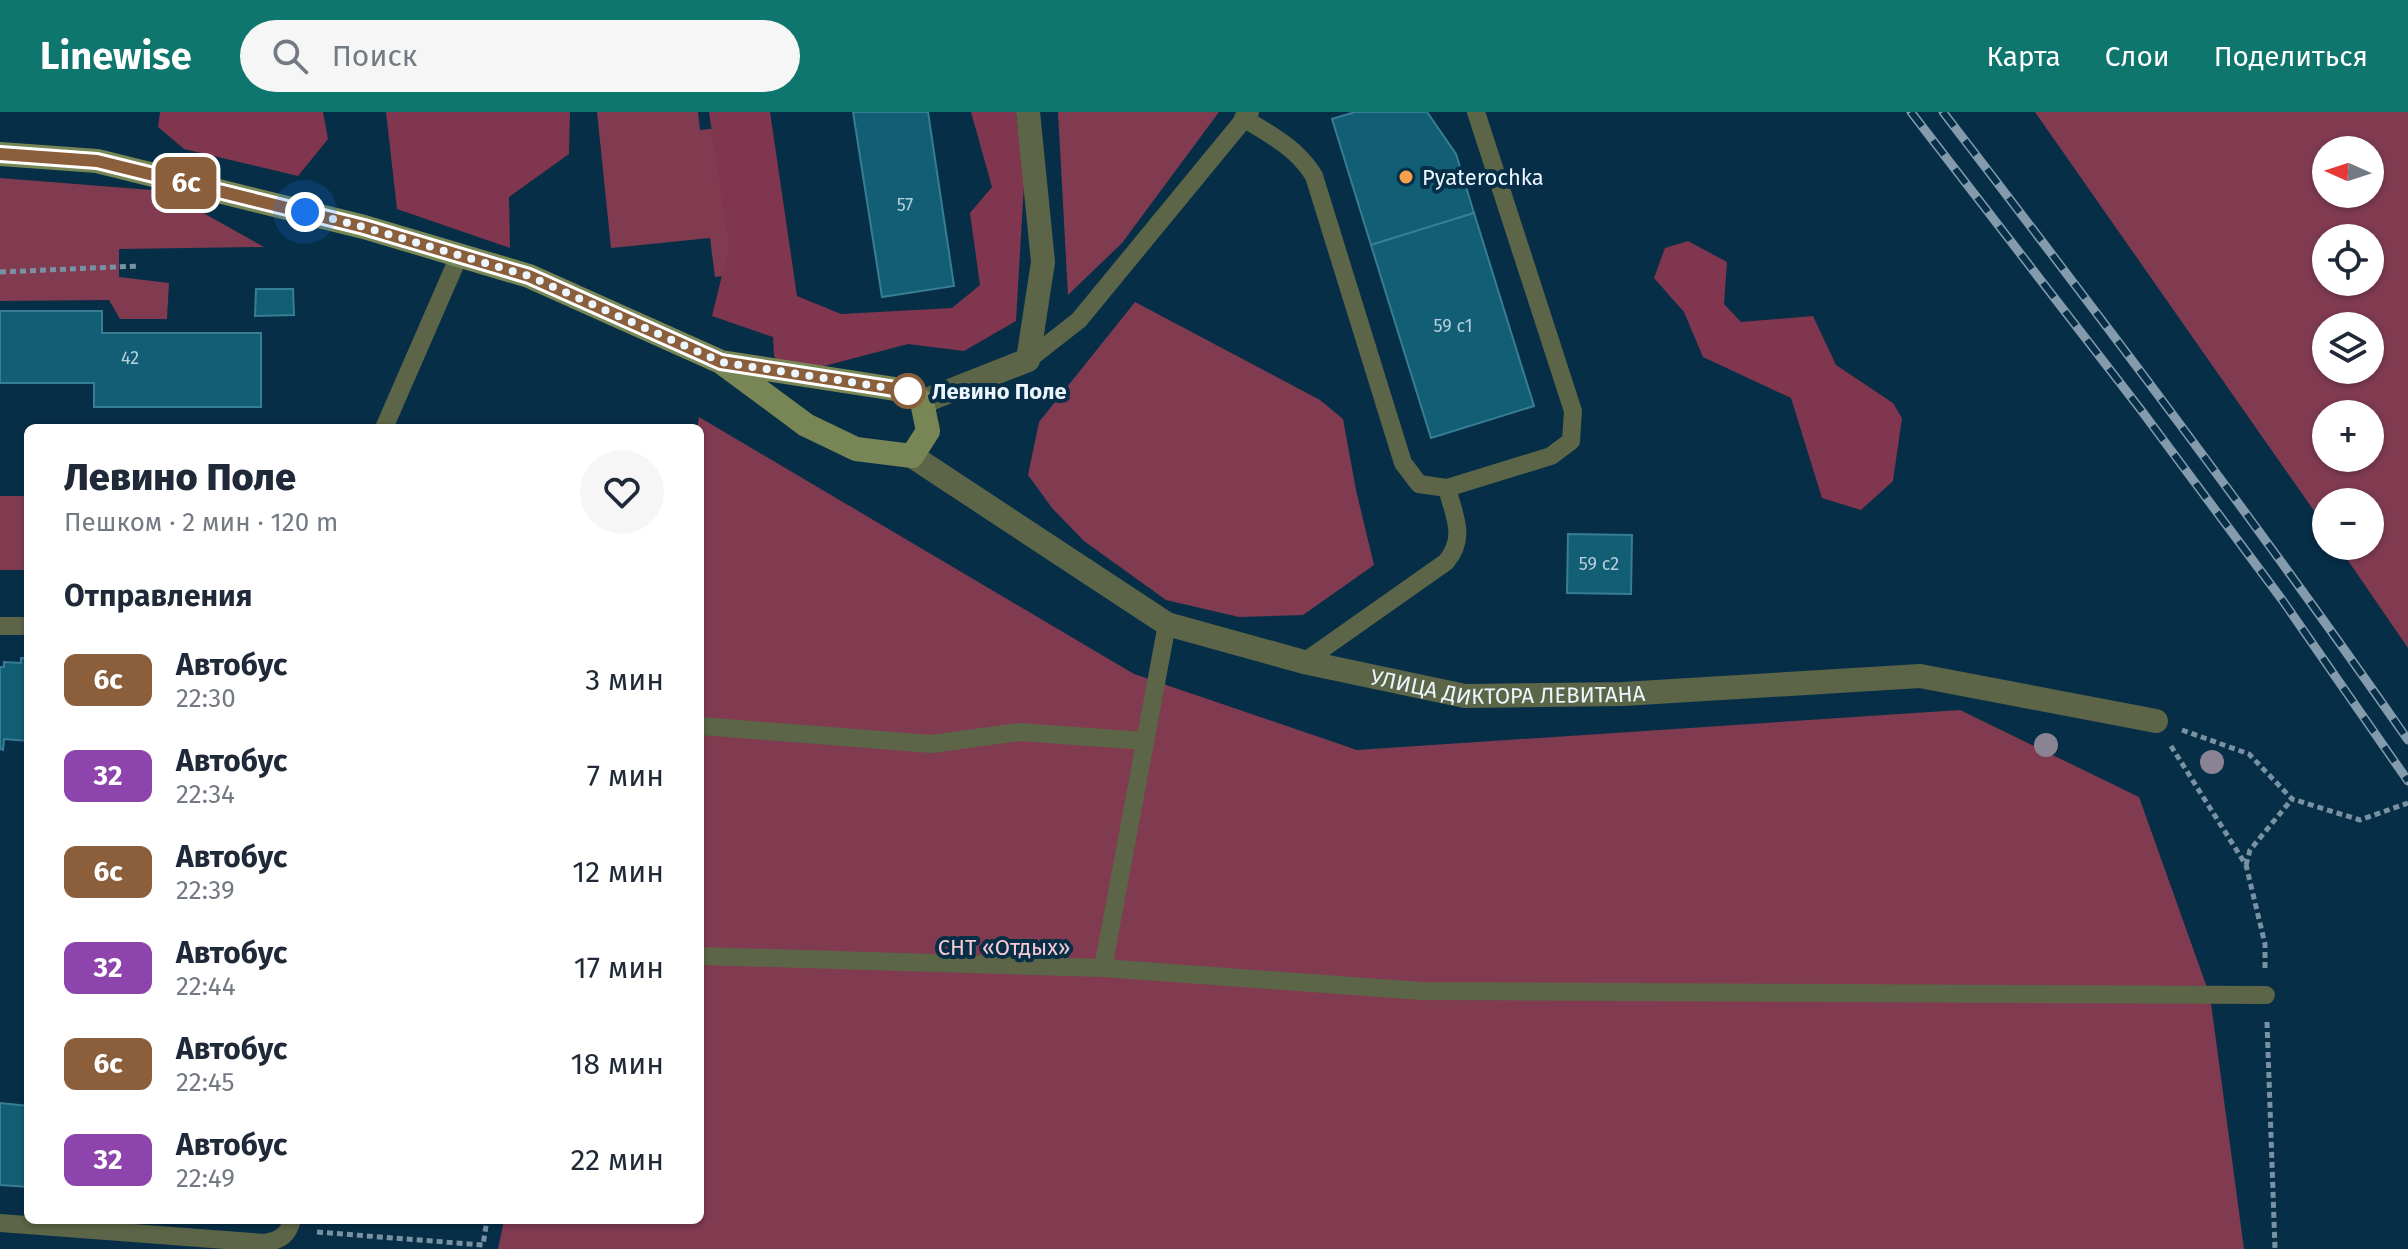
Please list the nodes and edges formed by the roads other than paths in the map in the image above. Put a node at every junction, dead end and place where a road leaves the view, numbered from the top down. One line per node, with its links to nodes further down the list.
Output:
1 (1028, 112): 6 (street)
2 (1476, 112): 11 (lane)
3 (1246, 115): 6 (lane); 11 (lane)
4 (0, 154): 5 (street, УЛИЦА ДИКТОРА ЛЕВИТАНА)
5 (459, 256): 7 (street, УЛИЦА ДИКТОРА ЛЕВИТАНА); 9 (lane)
6 (1028, 360): 8 (street)
7 (721, 362): 8 (street, УЛИЦА ДИКТОРА ЛЕВИТАНА); 10 (street, УЛИЦА ДИКТОРА ЛЕВИТАНА)
8 (922, 402): 10 (street)
9 (386, 424)
10 (912, 456): 12 (street, УЛИЦА ДИКТОРА ЛЕВИТАНА)
11 (1447, 488): 15 (lane)
12 (1167, 624): 15 (street, УЛИЦА ДИКТОРА ЛЕВИТАНА); 18 (lane)
13 (0, 626): 14 (lane)
14 (24, 626)
15 (1304, 662): 16 (street, УЛИЦА ДИКТОРА ЛЕВИТАНА)
16 (2156, 721)
17 (704, 726): 18 (lane)
18 (1145, 741): 20 (lane)
19 (704, 956): 20 (lane)
20 (1103, 968): 21 (lane)
21 (2266, 995)
22 (0, 1223): 23 (lane)
23 (291, 1225)

